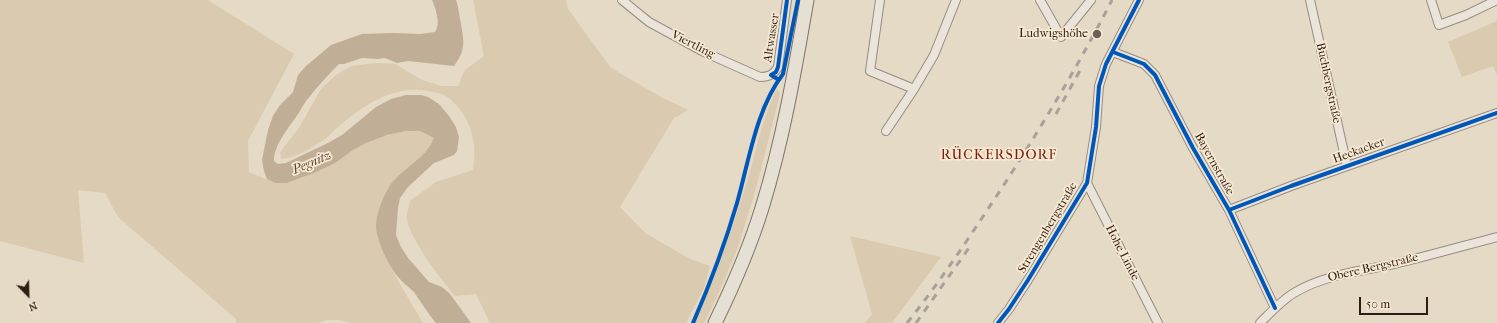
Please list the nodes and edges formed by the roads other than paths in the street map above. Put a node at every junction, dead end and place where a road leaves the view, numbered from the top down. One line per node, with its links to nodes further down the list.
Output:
1 (622, 0): 13 (street, Viertling)
2 (788, 0): 13 (street, Altwasser)
3 (807, 0): 22 (main road)
4 (880, 0): 14 (street)
5 (956, 0): 14 (street)
6 (1040, 0): 7 (street)
7 (1091, 0)
8 (1139, 0): 12 (street, Strengenbergstraße)
9 (1310, 0): 17 (street, Buchbergstraße)
10 (1431, 0): 11 (street)
11 (1497, 0)
12 (1113, 52): 18 (street, Strengenbergstraße); 19 (street, Bayernstraße)
13 (770, 75)
14 (914, 89): 16 (street)
15 (1497, 113): 17 (street, Heckacker)
16 (886, 131)
17 (1347, 166): 19 (street, Heckacker)
18 (1087, 183): 23 (street, Strengenbergstraße); 24 (street, Hohe Linde)
19 (1229, 210): 21 (street, Bayernstraße)
20 (1497, 237): 21 (street, Obere Bergstraße)
21 (1275, 308): 25 (street, Obere Bergstraße)
22 (715, 323)
23 (998, 323)
24 (1158, 323)
25 (1260, 323)

